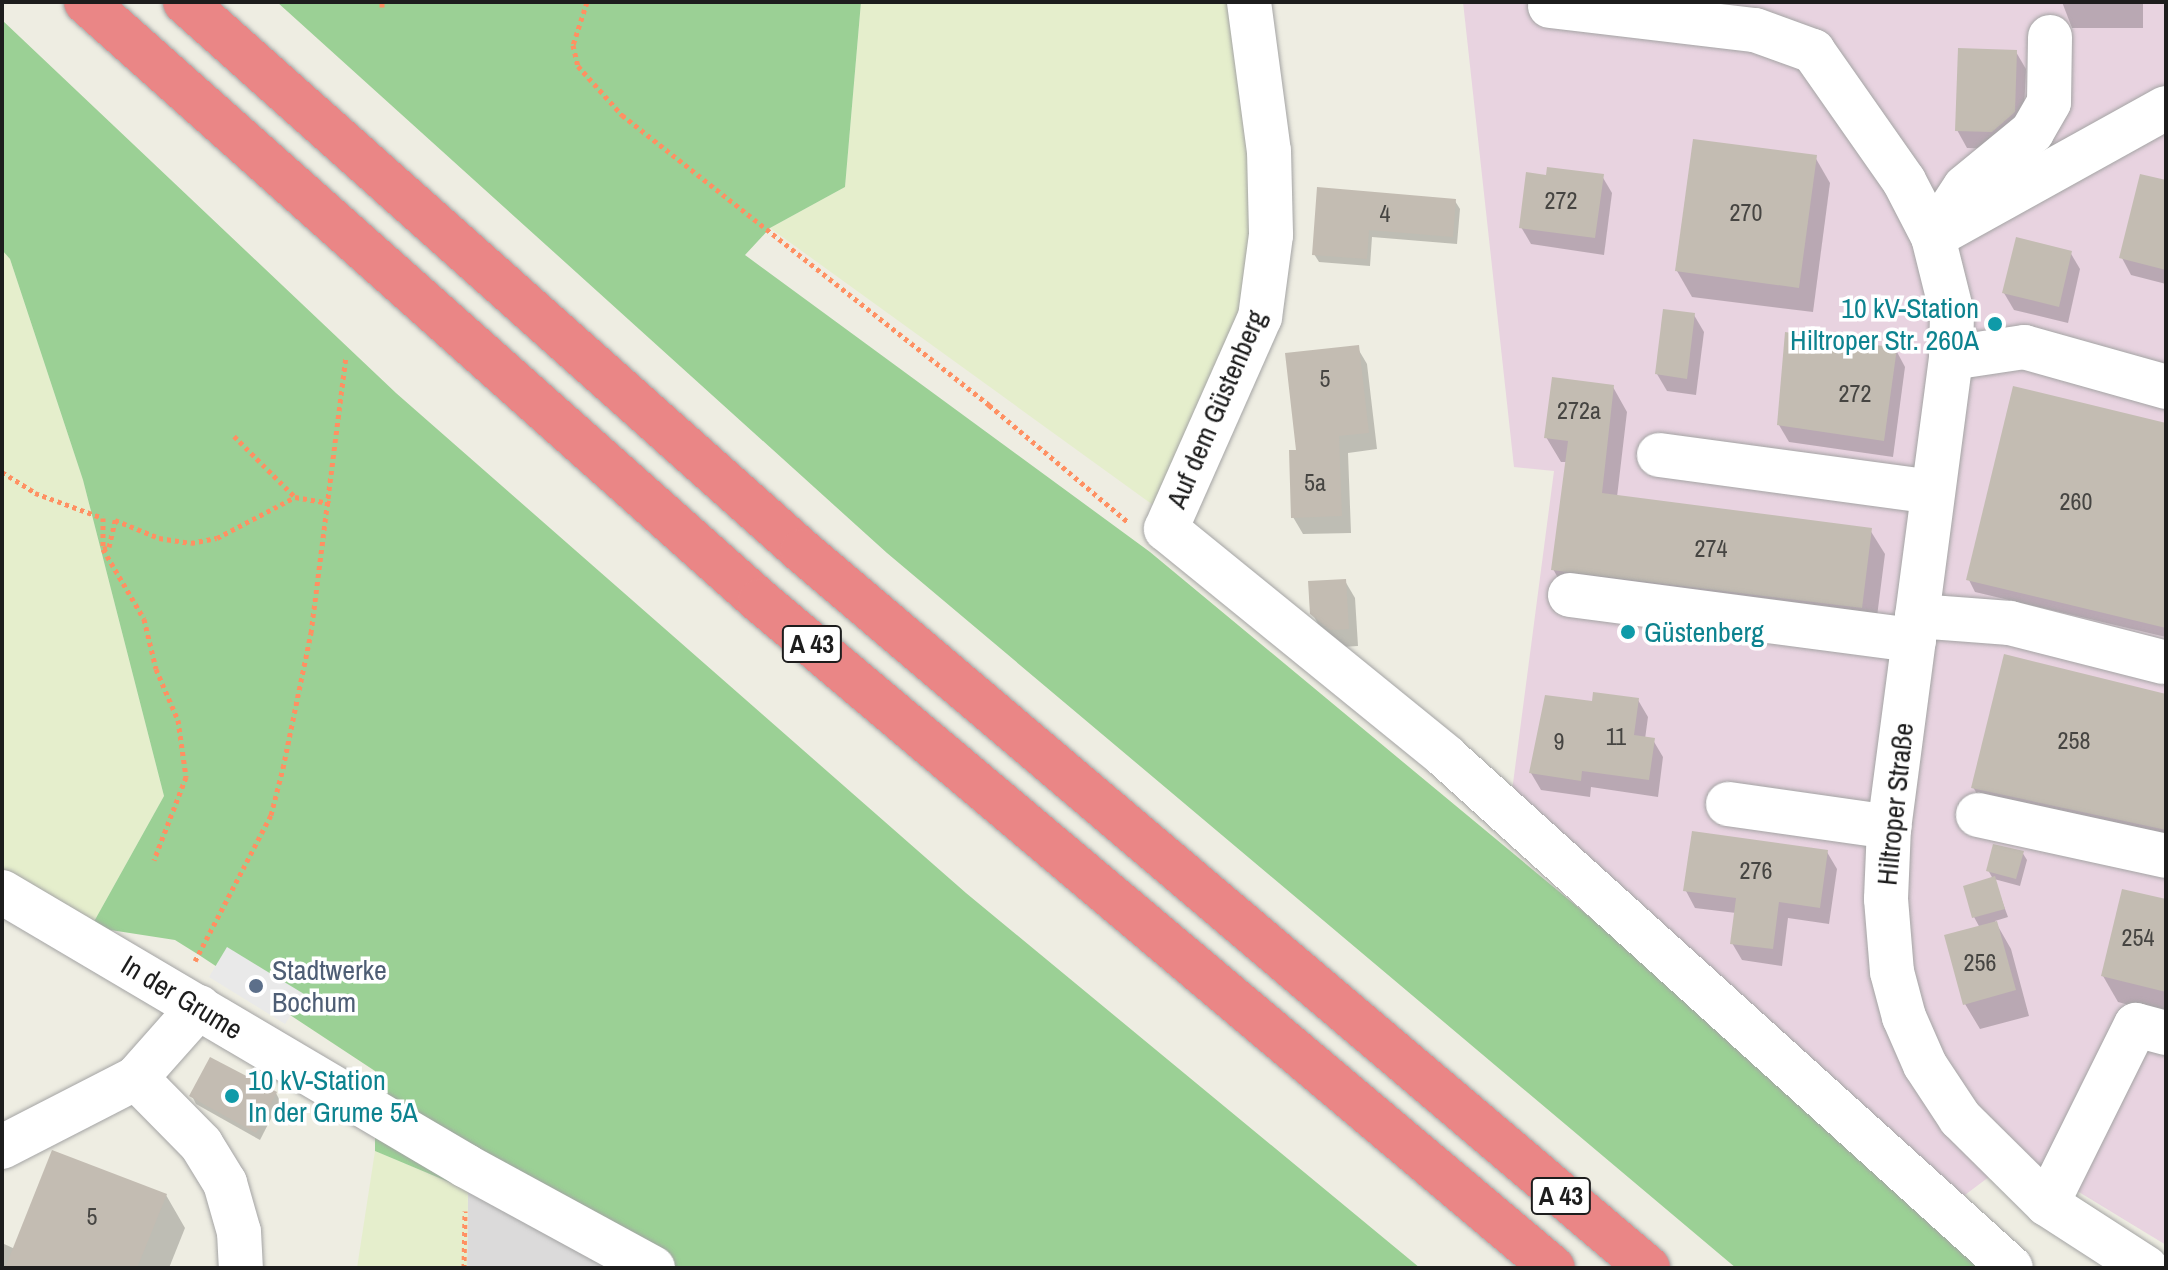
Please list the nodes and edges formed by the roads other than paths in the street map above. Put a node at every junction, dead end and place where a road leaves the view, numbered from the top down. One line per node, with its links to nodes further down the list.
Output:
1 (86, 2): 27 (highway, A 43)
2 (185, 2): 28 (highway, A 43)
3 (1249, 2): 29 (street, Auf dem Güstenberg)
4 (1550, 6): 7 (street, Hiltroper Straße)
5 (2050, 37): 7 (street)
6 (2166, 108): 7 (street)
7 (1933, 237): 8 (street, Hiltroper Straße)
8 (1951, 358): 9 (street); 11 (street, Hiltroper Straße)
9 (2166, 387)
10 (1659, 455): 11 (street)
11 (1932, 492): 13 (street, Hiltroper Straße)
12 (1570, 595): 13 (street)
13 (1916, 628): 14 (street); 17 (street, Hiltroper Straße)
14 (2163, 662)
15 (1728, 804): 17 (street)
16 (1978, 815): 18 (street)
17 (1889, 827): 24 (street, Hiltroper Straße)
18 (2166, 856)
19 (2, 892): 20 (street, In der Grume)
20 (187, 1000): 22 (street); 26 (street, In der Grume)
21 (2166, 1033): 24 (street)
22 (136, 1078): 23 (street); 25 (street)
23 (2, 1147)
24 (2047, 1204): 30 (street, Hiltroper Straße)
25 (241, 1268)
26 (653, 1268)
27 (1553, 1268)
28 (1648, 1268)
29 (2011, 1268)
30 (2146, 1268)

